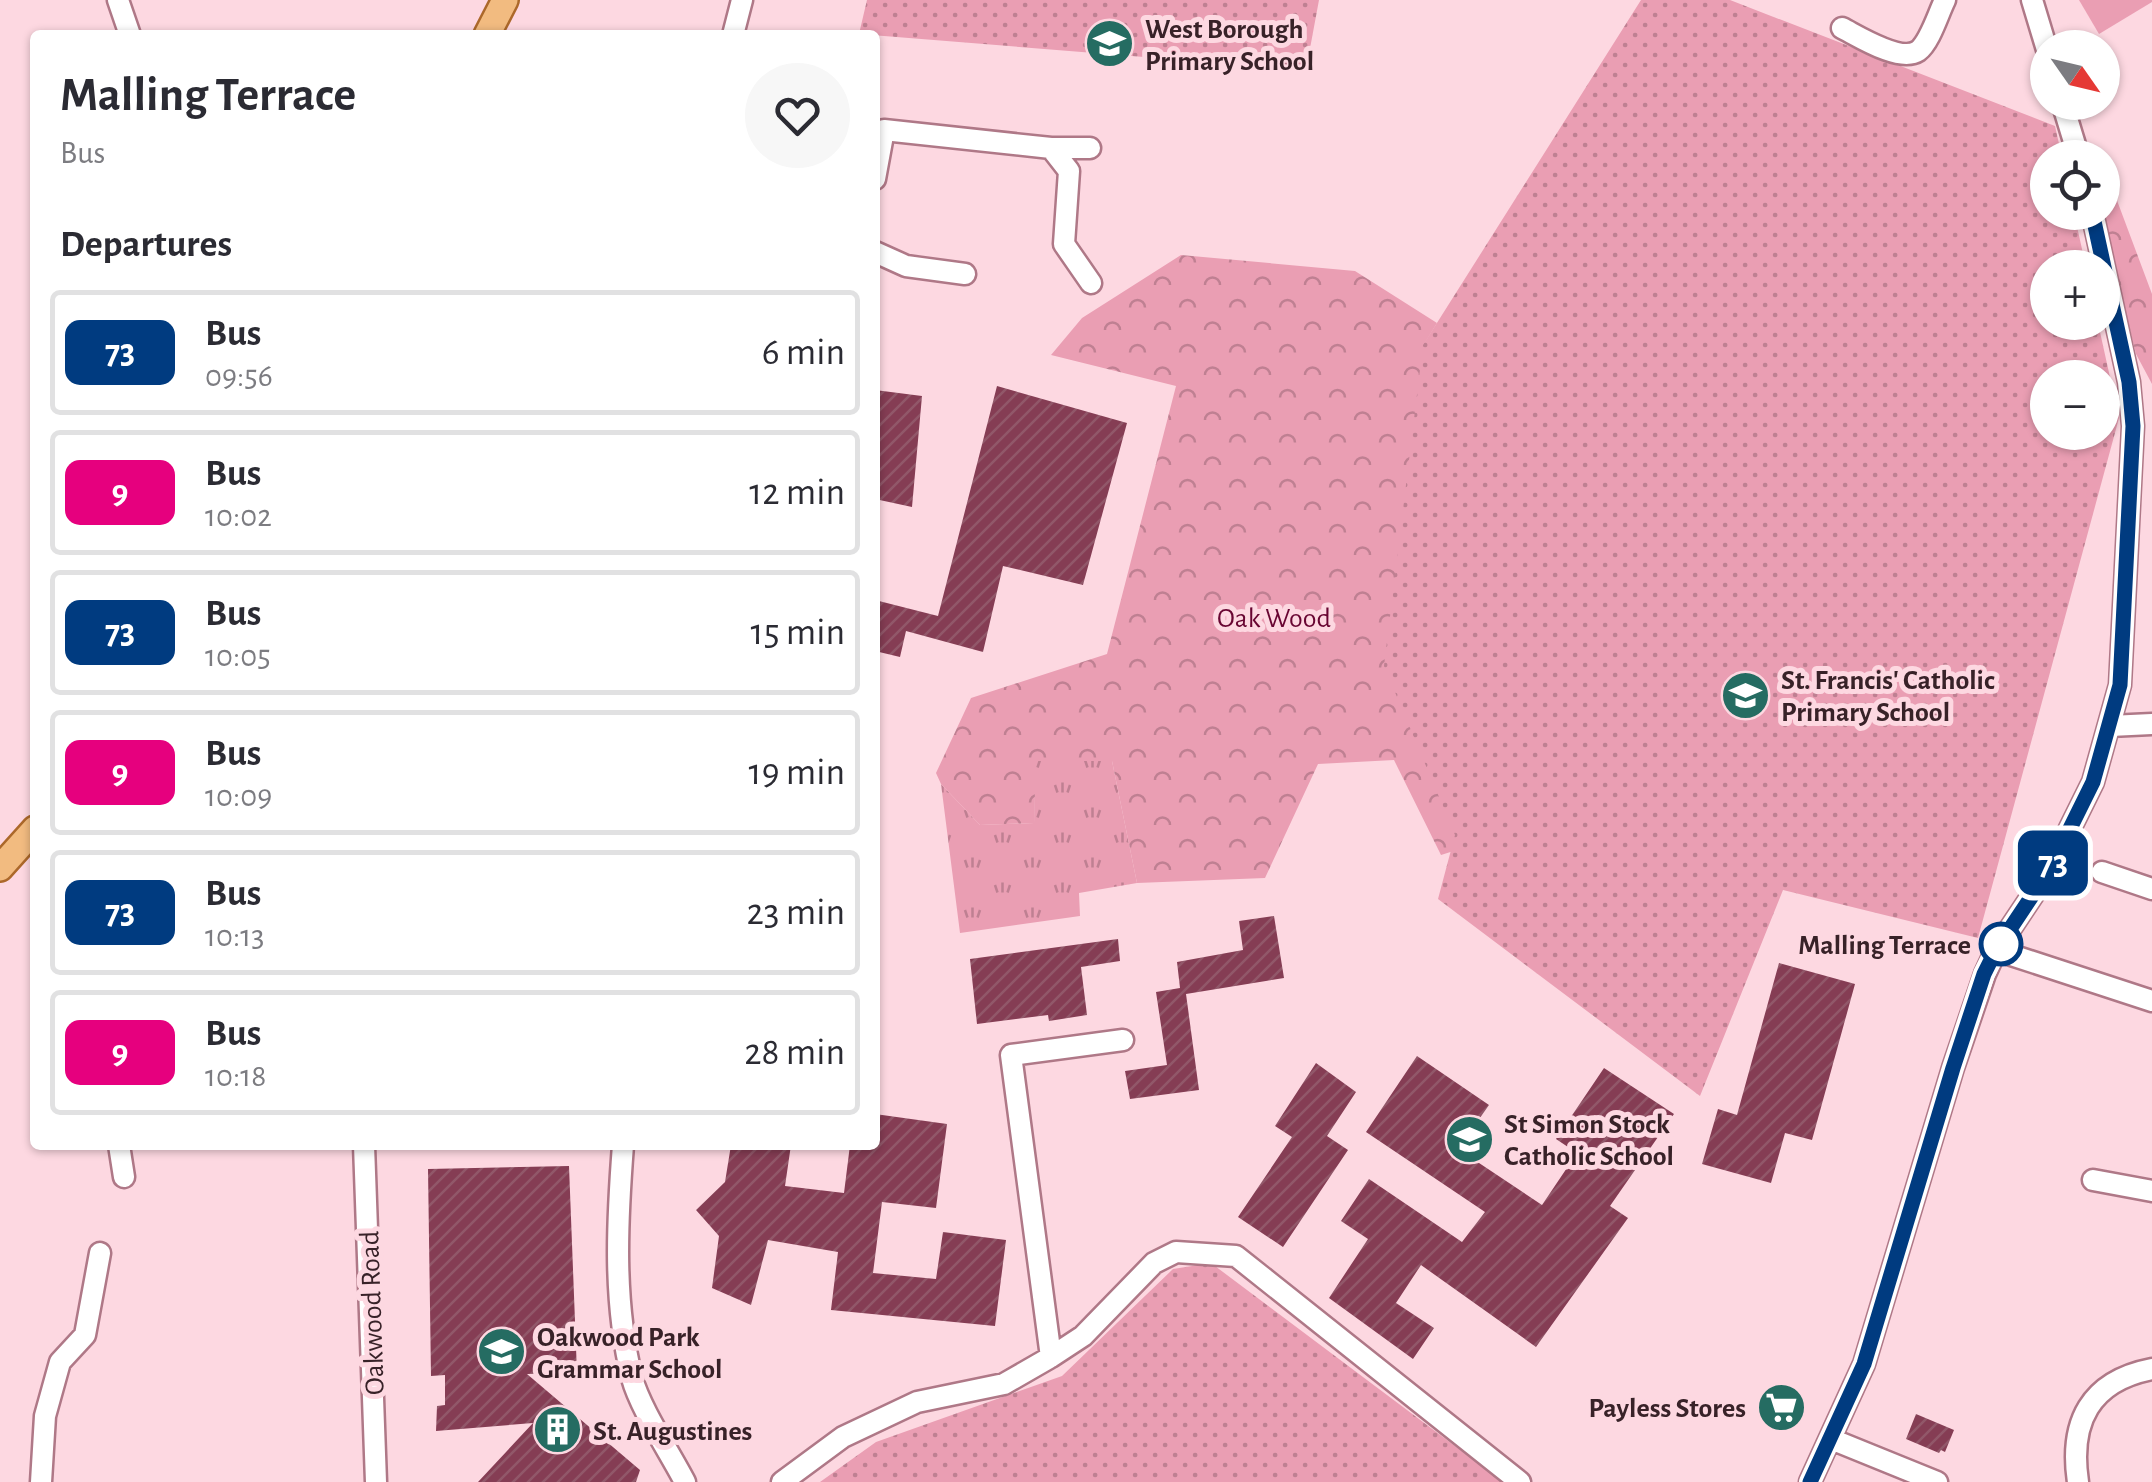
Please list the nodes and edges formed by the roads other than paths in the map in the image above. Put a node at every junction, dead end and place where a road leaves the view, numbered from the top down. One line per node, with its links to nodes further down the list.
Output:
1 (118, 0): 7 (street)
2 (505, 0): 8 (main road)
3 (741, 0): 9 (street)
4 (1945, 0): 6 (street)
5 (2032, 0): 10 (street)
6 (1842, 28)
7 (128, 30)
8 (490, 30)
9 (735, 30)
10 (2041, 30)
11 (1051, 148): 12 (street); 13 (street); 17 (street)
12 (1090, 148)
13 (880, 152)
14 (2096, 230): 19 (street)
15 (880, 254): 16 (street)
16 (965, 274)
17 (1091, 284)
18 (2152, 724): 19 (street)
19 (2110, 726): 24 (street)
20 (30, 835): 21 (main road)
21 (0, 868)
22 (2102, 872): 23 (street)
23 (2152, 889)
24 (1996, 950): 25 (street); 36 (street)
25 (2152, 1000)
26 (1123, 1040): 34 (street)
27 (119, 1150): 30 (street)
28 (364, 1150): 38 (street, Oakwood Road)
29 (622, 1150): 39 (street)
30 (124, 1178)
31 (2093, 1180): 32 (street)
32 (2152, 1191)
33 (100, 1252): 37 (street)
34 (1051, 1357): 40 (street); 41 (street)
35 (2152, 1369): 44 (street)
36 (1831, 1440): 42 (street); 43 (street)
37 (41, 1482)
38 (376, 1482)
39 (685, 1482)
40 (782, 1482)
41 (1520, 1482)
42 (1810, 1482)
43 (1937, 1482)
44 (2078, 1482)

